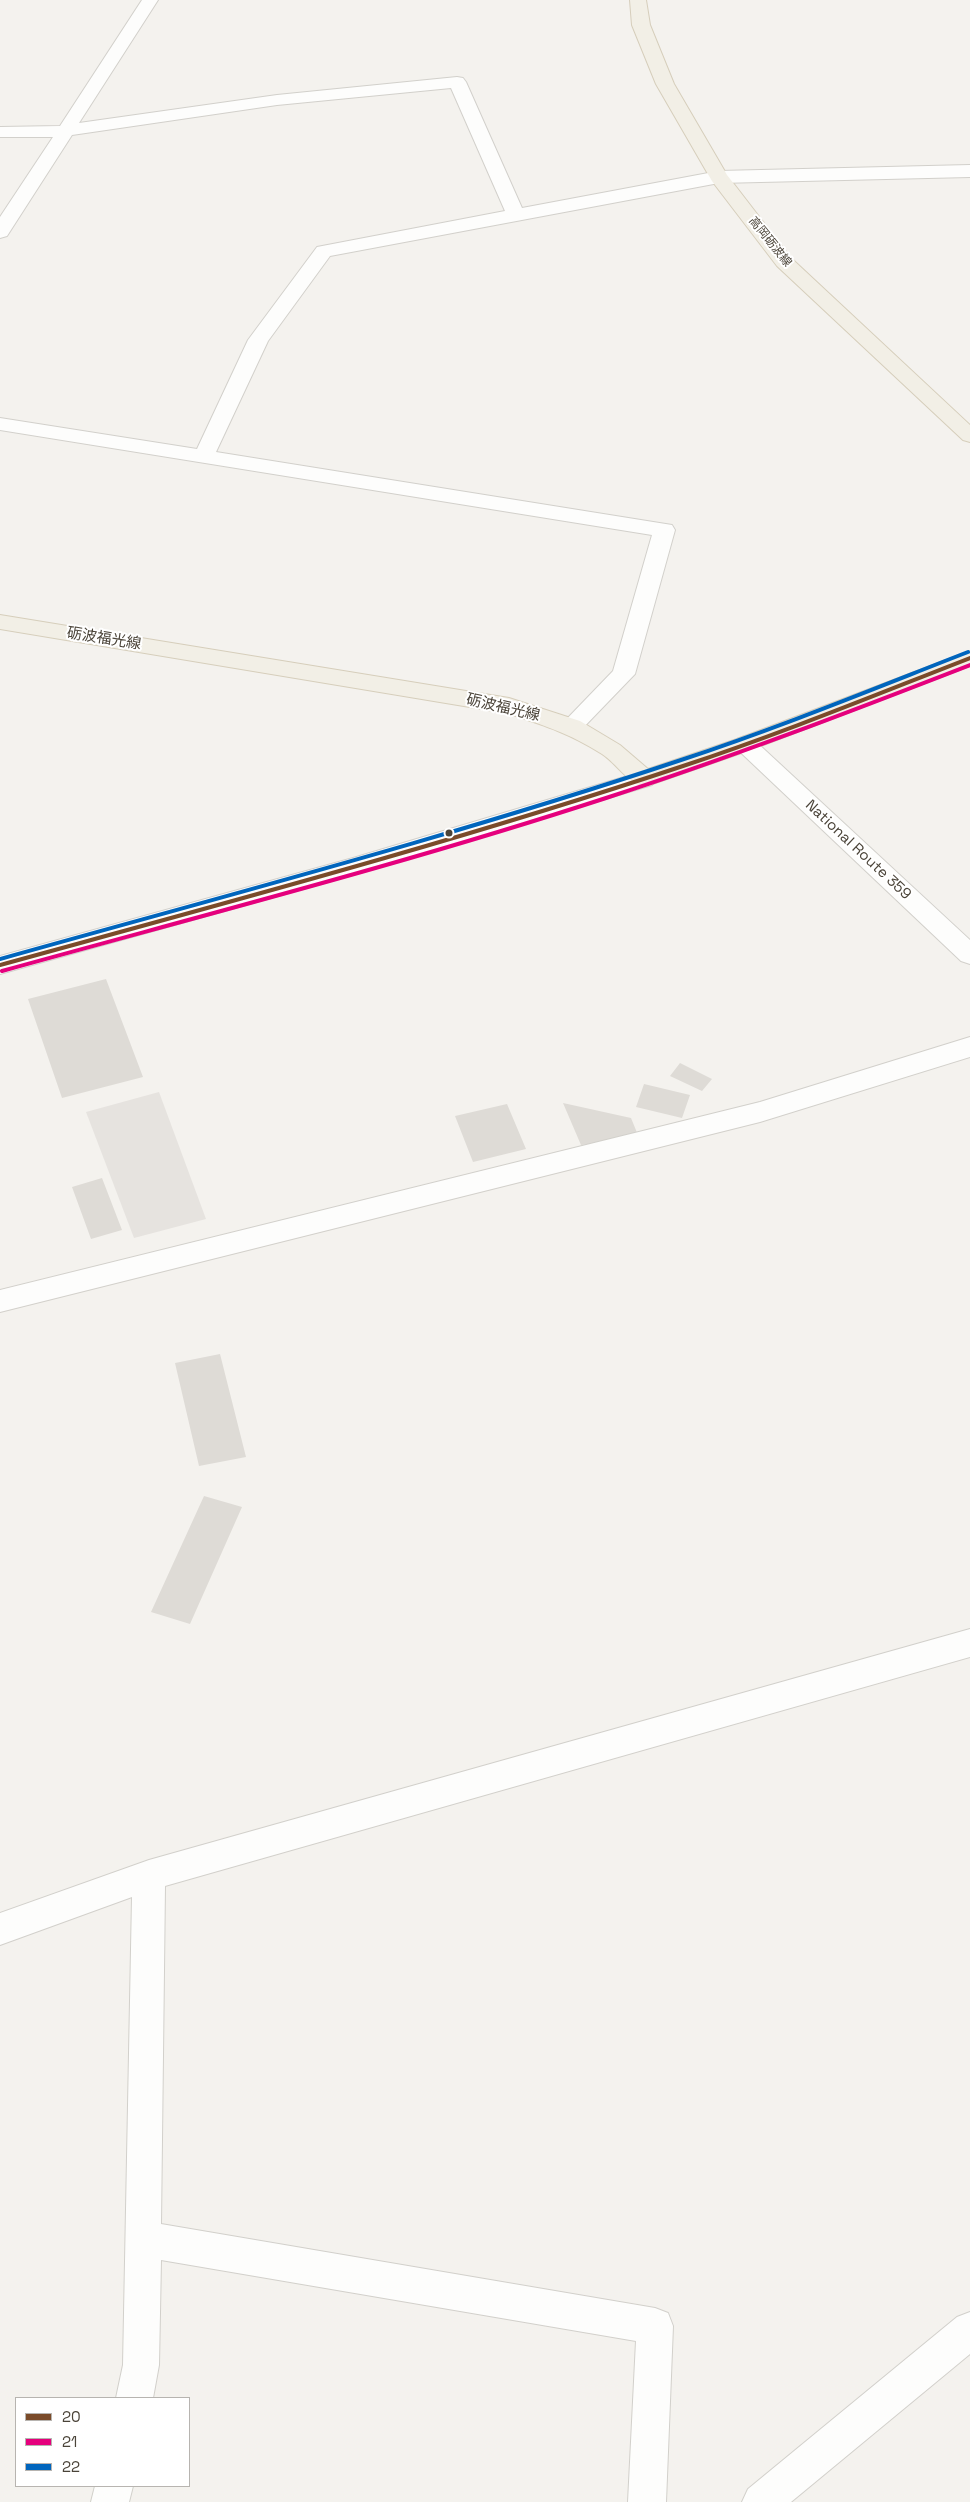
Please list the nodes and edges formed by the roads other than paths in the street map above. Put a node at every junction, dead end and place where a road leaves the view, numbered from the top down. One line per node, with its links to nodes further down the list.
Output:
1 (150, 0): 3 (street)
2 (638, 0): 6 (main road, 高岡砺波線)
3 (64, 131): 4 (street); 7 (street); 8 (street)
4 (0, 132)
5 (970, 171): 6 (street)
6 (719, 177): 7 (street); 10 (main road, 高岡砺波線)
7 (516, 215): 11 (street)
8 (0, 232)
9 (0, 424): 11 (street)
10 (970, 436)
11 (204, 456): 14 (street)
12 (0, 622): 14 (main road, 砺波福光線)
13 (970, 658): 15 (main road)
14 (572, 726): 16 (main road, 砺波福光線)
15 (745, 744): 16 (main road); 17 (street, National Route 359)
16 (644, 780): 18 (street)
17 (970, 955)
18 (0, 965)
19 (970, 1047): 20 (street)
20 (0, 1301)
21 (970, 1643): 22 (street)
22 (149, 1875): 23 (street); 24 (street)
23 (0, 1929)
24 (143, 2239): 26 (street); 29 (street)
25 (970, 2330): 30 (street)
26 (134, 2397)
27 (114, 2487): 28 (street)
28 (110, 2502)
29 (647, 2502)
30 (761, 2502)

